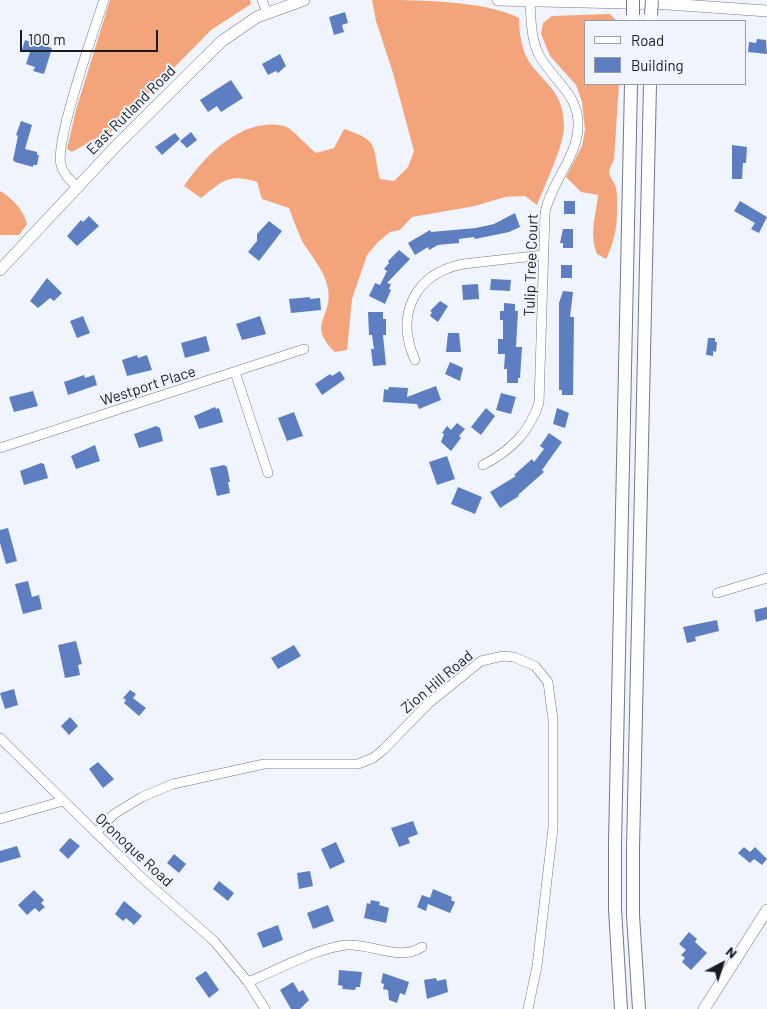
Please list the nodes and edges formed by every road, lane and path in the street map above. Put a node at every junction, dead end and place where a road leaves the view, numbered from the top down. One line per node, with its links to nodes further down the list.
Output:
1 (104, 0): 15 (street)
2 (262, 0): 10 (street)
3 (304, 0): 8 (main road, East Rutland Road)
4 (498, 0): 7 (main road)
5 (633, 0): 11 (highway, bridge)
6 (652, 0): 12 (highway, bridge)
7 (530, 2): 9 (main road); 16 (street, Tulip Tree Court)
8 (287, 3): 10 (main road, East Rutland Road)
9 (767, 11)
10 (266, 13): 15 (main road, East Rutland Road)
11 (633, 18)
12 (651, 18)
13 (631, 85): 35 (highway)
14 (650, 85): 36 (highway)
15 (77, 187): 17 (main road, East Rutland Road)
16 (543, 255): 19 (street); 22 (street, Tulip Tree Court)
17 (0, 270)
18 (304, 349): 20 (street, Westport Place)
19 (415, 360)
20 (235, 372): 21 (street, Westport Place); 23 (street)
21 (0, 448)
22 (483, 465)
23 (268, 473)
24 (767, 578): 25 (street)
25 (717, 593)
26 (0, 738): 27 (street, Oronoque Road)
27 (63, 801): 28 (street); 29 (street, Oronoque Road)
28 (0, 819)
29 (96, 833): 32 (street, Oronoque Road); 34 (street, Zion Hill Road)
30 (767, 910): 37 (main road)
31 (422, 947): 32 (street)
32 (248, 982): 33 (street, Oronoque Road)
33 (265, 1009)
34 (528, 1009)
35 (621, 1009)
36 (639, 1009)
37 (704, 1009)

